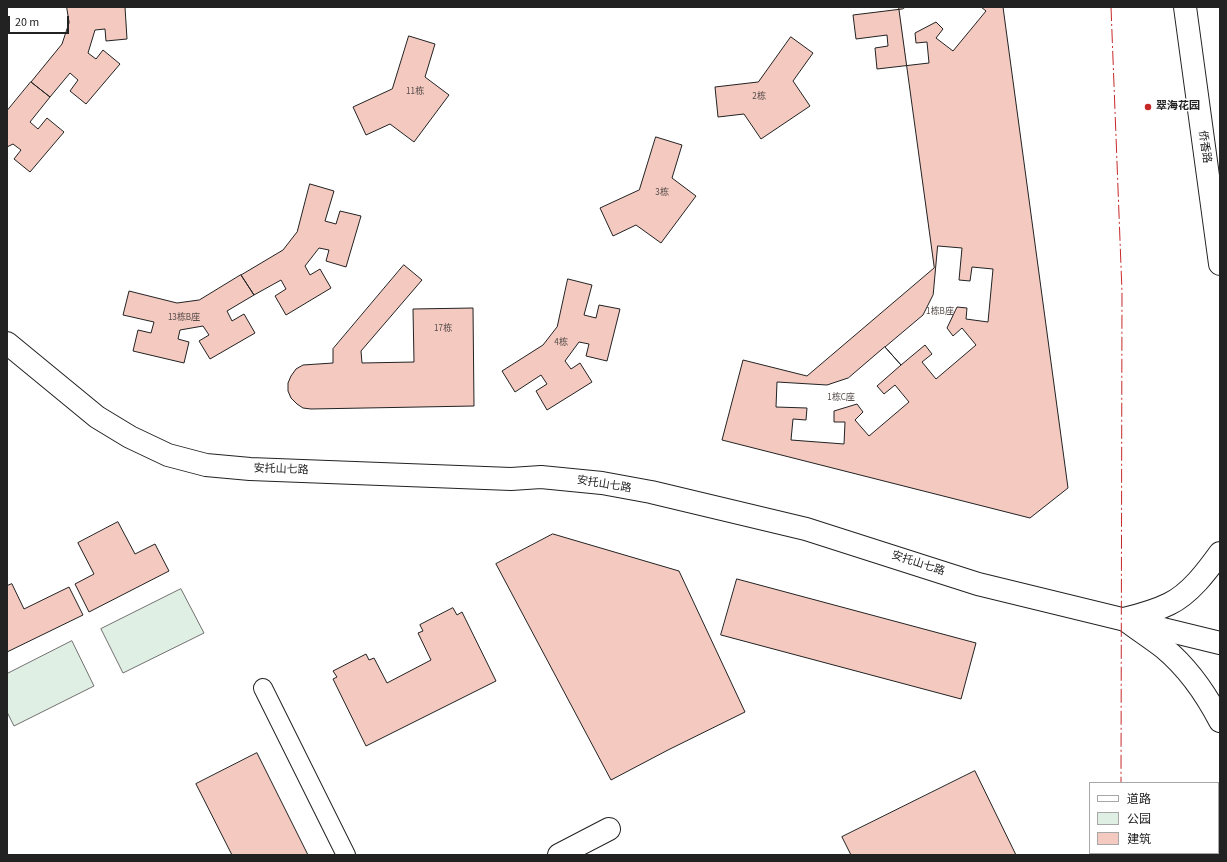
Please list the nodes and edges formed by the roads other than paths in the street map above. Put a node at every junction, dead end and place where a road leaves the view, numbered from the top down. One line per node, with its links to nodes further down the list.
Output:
1 (1185, 7): 2 (street, 侨香路)
2 (1220, 264)
3 (7, 343): 5 (street, 安托山七路)
4 (1220, 553): 5 (street)
5 (1124, 619): 6 (street, 安托山七路); 8 (street)
6 (1220, 643)
7 (263, 688): 10 (street)
8 (1220, 721)
9 (609, 830): 11 (street)
10 (346, 855)
11 (559, 855)

